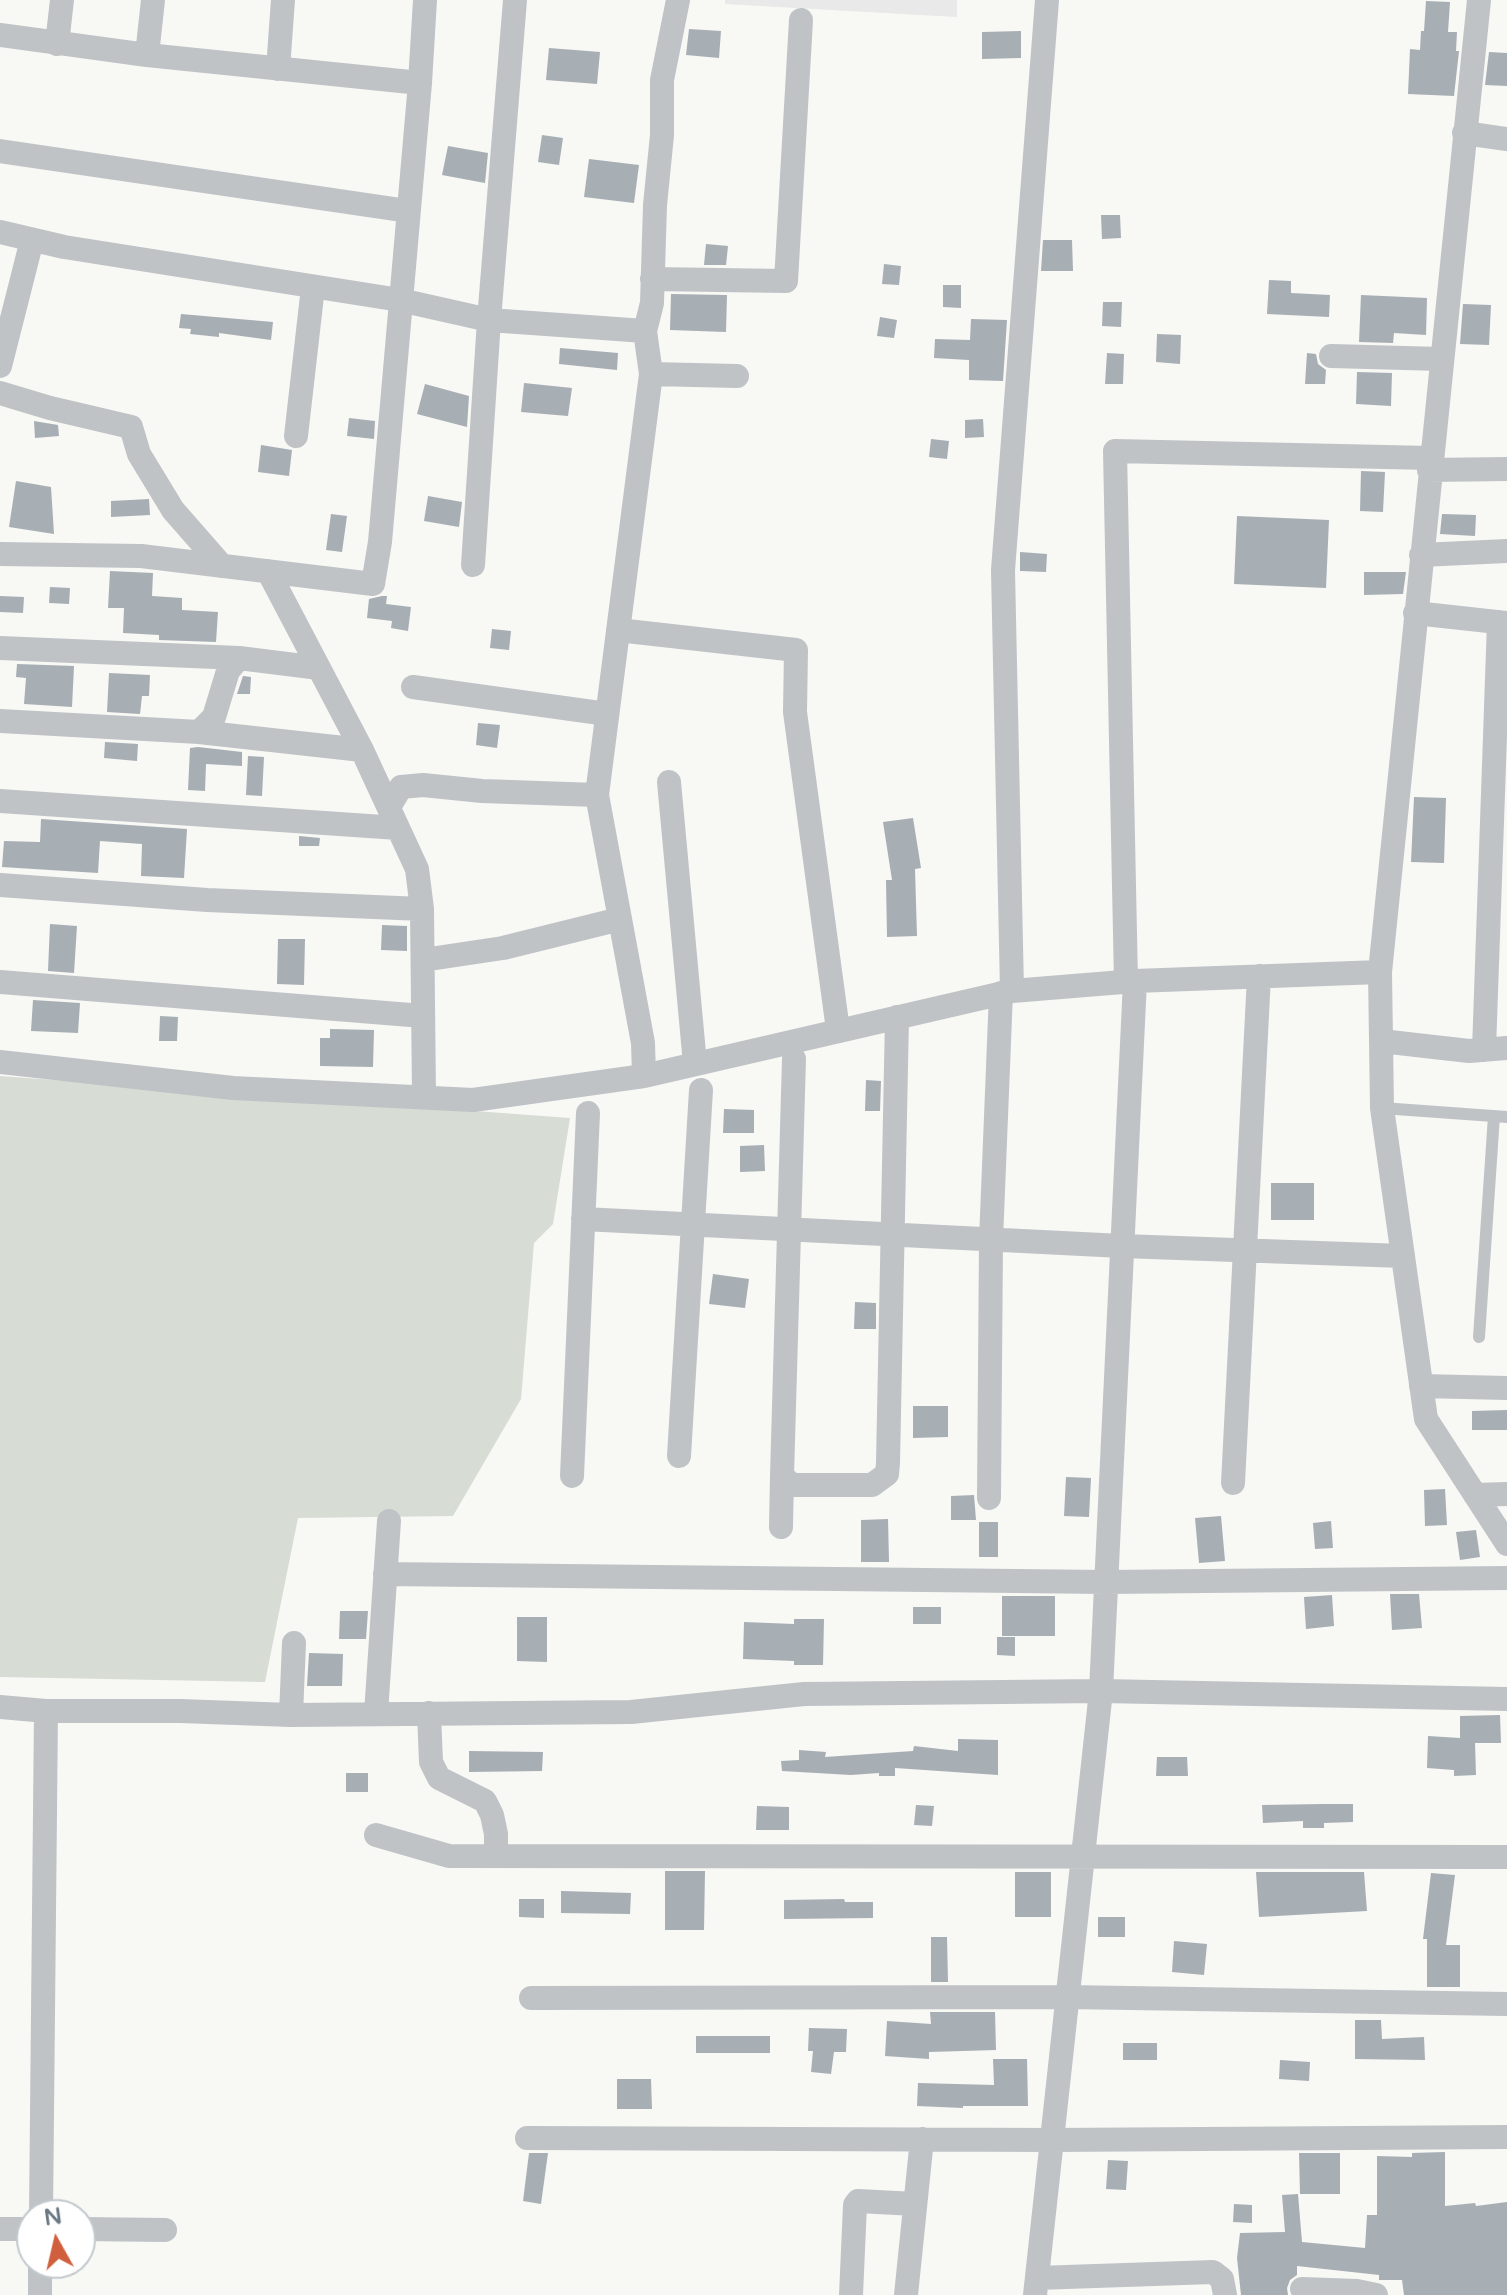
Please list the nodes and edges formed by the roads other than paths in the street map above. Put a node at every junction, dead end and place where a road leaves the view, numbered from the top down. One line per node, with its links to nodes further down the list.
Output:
1 (62, 0): 11 (street)
2 (153, 0): 12 (street)
3 (283, 0): 13 (street)
4 (425, 0): 14 (street)
5 (515, 0): 25 (street)
6 (678, 0): 21 (street)
7 (1047, 0): 65 (street)
8 (1479, 0): 15 (street)
9 (801, 20): 21 (street)
10 (0, 35): 11 (street)
11 (57, 44): 12 (street)
12 (147, 55): 13 (street)
13 (278, 69): 14 (street)
14 (420, 83): 18 (street)
15 (1464, 133): 16 (street); 28 (street)
16 (1507, 139)
17 (0, 151): 18 (street)
18 (408, 211): 23 (street)
19 (0, 232): 20 (street)
20 (32, 240): 22 (street); 24 (street)
21 (652, 279): 26 (street)
22 (313, 287): 23 (street); 33 (street)
23 (400, 300): 25 (street); 41 (street)
24 (8, 308): 29 (street)
25 (489, 320): 26 (street); 39 (street)
26 (645, 331): 30 (street)
27 (1331, 356): 28 (street)
28 (1441, 359): 34 (street)
29 (0, 366)
30 (651, 374): 31 (street); 44 (street)
31 (737, 376)
32 (0, 393): 40 (street)
33 (296, 436)
34 (1430, 464): 35 (street); 38 (street); 63 (street)
35 (1507, 469)
36 (1507, 551): 38 (street)
37 (0, 554): 40 (street)
38 (1421, 555): 42 (street)
39 (473, 565)
40 (222, 566): 41 (street)
41 (268, 571): 47 (street)
42 (1415, 613): 43 (street); 61 (street)
43 (1503, 622): 70 (street)
44 (618, 630): 49 (street); 68 (street)
45 (0, 648): 46 (street)
46 (239, 658): 47 (street); 51 (street)
47 (319, 668): 52 (street)
48 (413, 687): 49 (street)
49 (607, 714): 54 (street)
50 (0, 721): 51 (street)
51 (199, 732): 52 (street)
52 (362, 750): 56 (street)
53 (669, 782): 73 (street)
54 (597, 795): 56 (street); 59 (street)
55 (0, 801): 56 (street)
56 (394, 818): 58 (street)
57 (0, 885): 58 (street)
58 (422, 909): 60 (street)
59 (620, 919): 60 (street); 74 (street)
60 (423, 960): 66 (street)
61 (1380, 972): 62 (street); 69 (street)
62 (1259, 976): 63 (street); 86 (street)
63 (1131, 981): 65 (street); 85 (street)
64 (0, 982): 66 (street)
65 (1006, 992): 67 (street); 84 (street)
66 (423, 1016): 76 (street)
67 (897, 1017): 68 (street); 83 (street)
68 (838, 1030): 73 (street)
69 (1381, 1041): 70 (street); 77 (street)
70 (1495, 1049)
71 (794, 1059): 82 (street)
72 (0, 1062): 76 (street)
73 (695, 1064): 74 (street)
74 (644, 1076): 76 (street)
75 (701, 1090): 81 (street)
76 (424, 1096)
77 (1382, 1108): 79 (lane); 87 (street)
78 (588, 1113): 80 (street)
79 (1501, 1116): 88 (lane)
80 (583, 1219): 81 (street); 92 (street)
81 (691, 1224): 82 (street); 91 (street)
82 (788, 1229): 83 (street); 93 (street)
83 (891, 1233): 84 (street); 93 (street)
84 (991, 1240): 85 (street); 97 (street)
85 (1122, 1246): 86 (street); 103 (street)
86 (1244, 1250): 87 (street); 94 (street)
87 (1403, 1256): 89 (street)
88 (1479, 1337)
89 (1421, 1386): 90 (street); 96 (street)
90 (1507, 1388)
91 (679, 1456)
92 (572, 1476)
93 (782, 1476): 99 (street)
94 (1233, 1483)
95 (1507, 1494): 96 (street)
96 (1475, 1495): 100 (street)
97 (989, 1498)
98 (389, 1521): 101 (street)
99 (781, 1527)
100 (1507, 1544)
101 (385, 1574): 103 (street); 109 (street)
102 (1507, 1578): 103 (street)
103 (1106, 1582): 105 (street)
104 (294, 1643): 111 (street)
105 (1101, 1691): 106 (street); 110 (street); 114 (street)
106 (1507, 1699)
107 (0, 1707): 108 (street)
108 (46, 1711): 111 (street); 123 (street)
109 (376, 1713): 110 (street); 111 (street)
110 (429, 1713): 113 (street)
111 (291, 1715)
112 (376, 1835): 113 (street)
113 (496, 1856): 114 (street)
114 (1083, 1856): 115 (street); 116 (street)
115 (1507, 1857)
116 (1067, 1997): 117 (street); 118 (street); 122 (street)
117 (531, 1998)
118 (1507, 2004)
119 (1507, 2137): 122 (street)
120 (527, 2138): 121 (street)
121 (922, 2139): 122 (street); 124 (street)
122 (1052, 2140): 127 (street)
123 (41, 2199)
124 (915, 2204): 129 (street); 130 (street)
125 (96, 2229): 126 (street)
126 (165, 2230)
127 (1036, 2286): 131 (street)
128 (1302, 2289): 132 (street)
129 (851, 2295)
130 (906, 2295)
131 (1225, 2295)
132 (1376, 2295)

